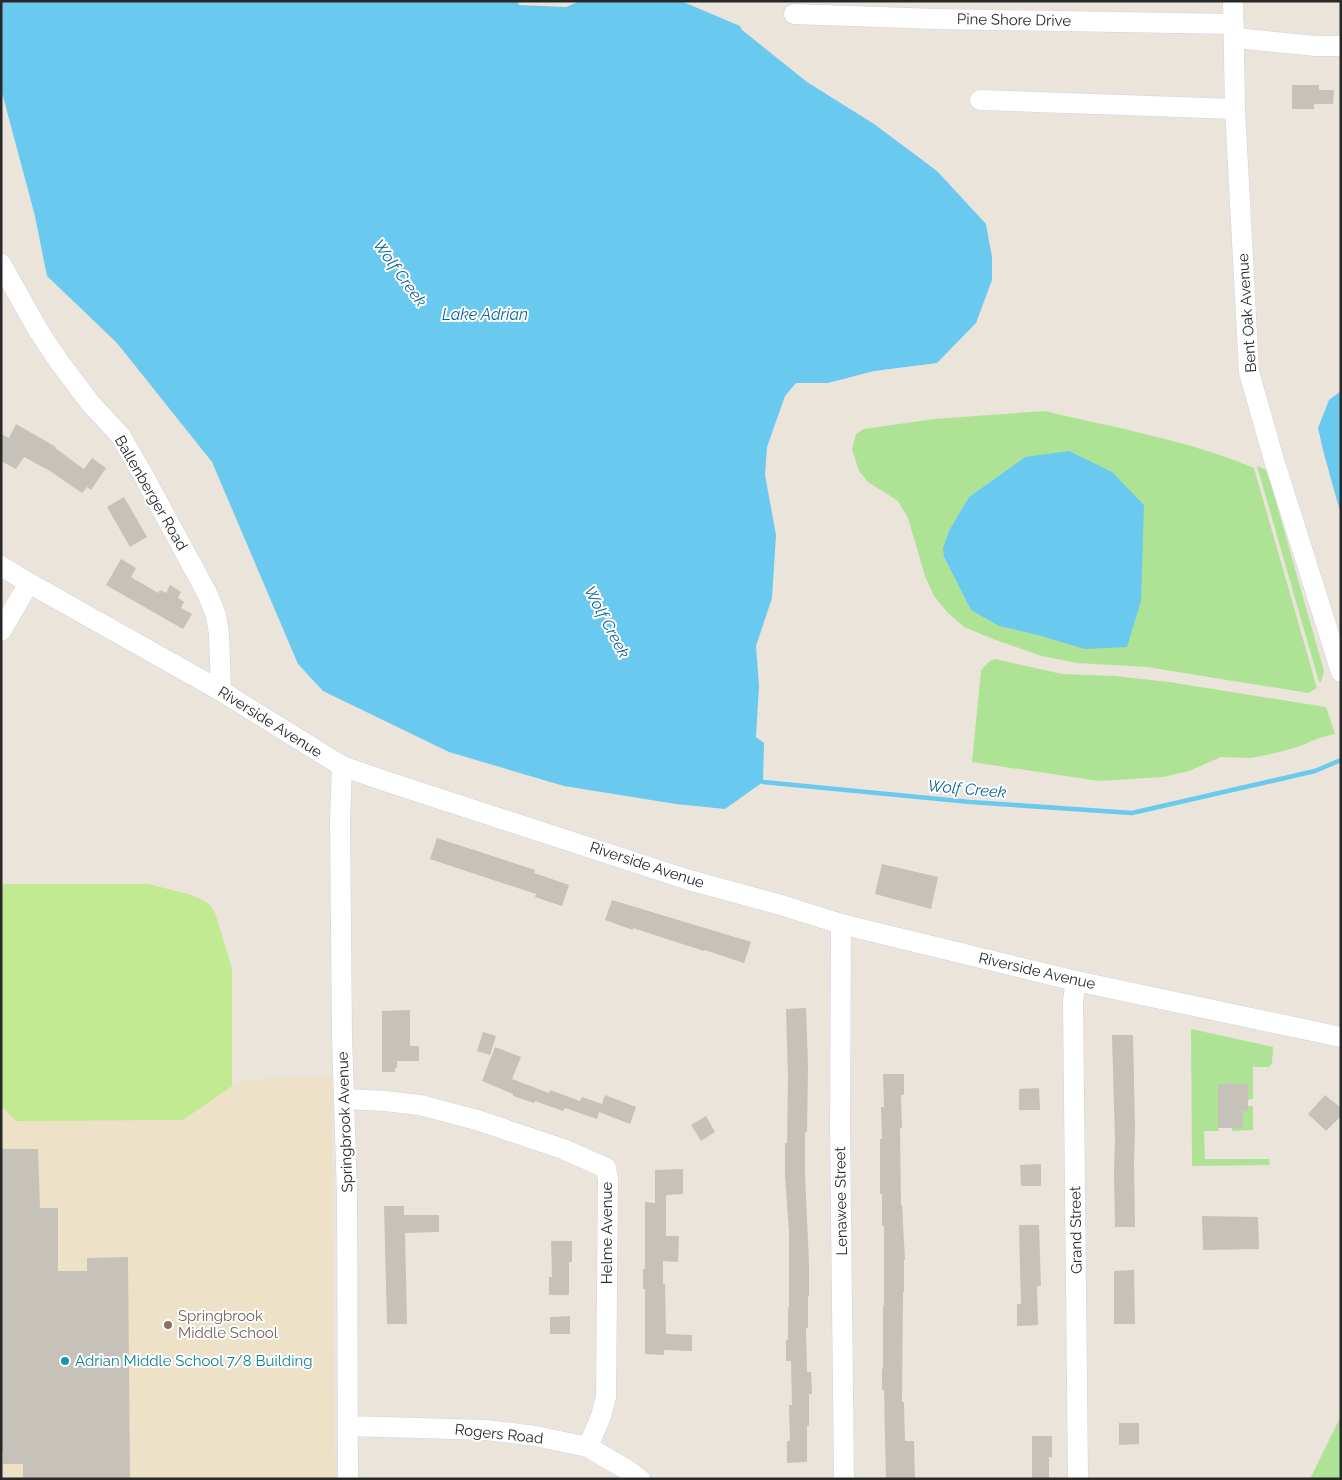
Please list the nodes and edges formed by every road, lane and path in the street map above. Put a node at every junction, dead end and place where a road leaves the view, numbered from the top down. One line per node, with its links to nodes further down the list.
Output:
1 (1234, 1): 3 (street, Bent Oak Avenue)
2 (794, 14): 3 (street, Pine Shore Drive)
3 (1235, 31): 4 (street, Pine Shore Drive); 6 (street, Bent Oak Avenue)
4 (1341, 46)
5 (980, 100): 6 (street)
6 (1235, 109): 11 (street, Bent Oak Avenue)
7 (1, 264): 12 (street, Ballenberger Road)
8 (1, 566): 9 (street, Riverside Avenue)
9 (29, 584): 10 (street); 12 (street, Riverside Avenue)
10 (1, 631)
11 (1341, 672)
12 (221, 691): 13 (street, Riverside Avenue)
13 (342, 766): 14 (street, Riverside Avenue); 17 (street, Springbrook Avenue)
14 (841, 924): 15 (street, Riverside Avenue); 22 (street, Lenawee Street)
15 (1076, 981): 16 (street, Riverside Avenue); 23 (street, Grand Street)
16 (1341, 1037)
17 (345, 1099): 18 (street, Springbrook Avenue); 19 (street, Helme Avenue)
18 (348, 1426): 19 (street, Rogers Road); 20 (street, Springbrook Avenue)
19 (588, 1447): 21 (street, Rogers Road)
20 (348, 1479)
21 (640, 1479)
22 (844, 1479)
23 (1078, 1479)

